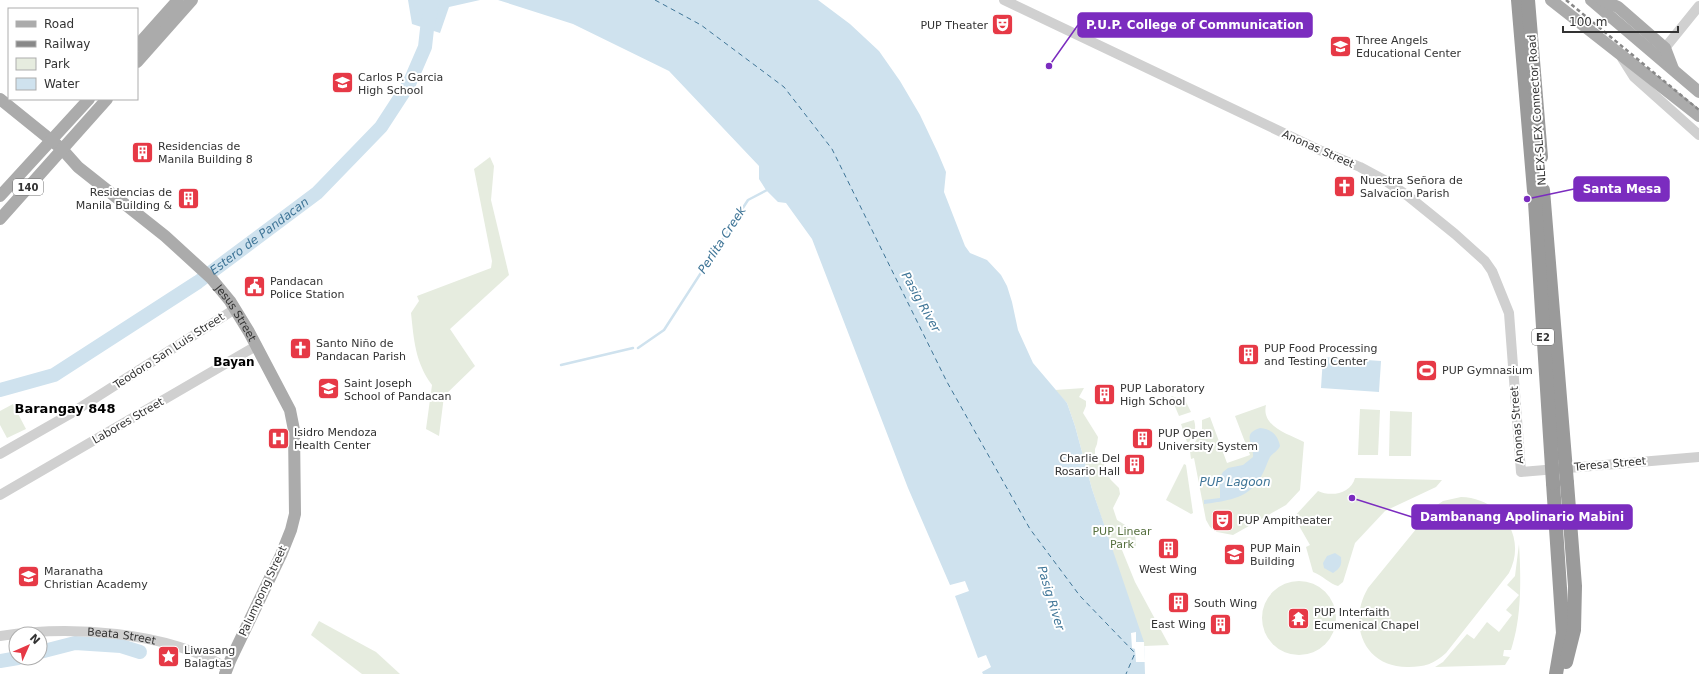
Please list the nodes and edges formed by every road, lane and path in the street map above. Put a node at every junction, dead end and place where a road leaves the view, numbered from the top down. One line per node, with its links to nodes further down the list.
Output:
1 (178, 0): 10 (main road)
2 (192, 0): 13 (main road)
3 (1004, 0): 30 (street, Anonas Street)
4 (1518, 0): 35 (highway, NLEX-SLEX Connector Road / E2, bridge)
5 (1528, 0): 36 (highway, NLEX-SLEX Connector Road, bridge)
6 (1551, 0): 12 (main road)
7 (1591, 0): 14 (main road)
8 (1602, 0): 11 (main road)
9 (1699, 6): 11 (street)
10 (138, 45)
11 (1665, 48): 14 (main road)
12 (1620, 54): 20 (main road); 21 (street)
13 (138, 61)
14 (1673, 71): 15 (main road)
15 (1699, 92)
16 (0, 99): 22 (main road)
17 (88, 100): 22 (main road, 140)
18 (106, 100): 23 (main road, 140)
19 (0, 108): 22 (main road)
20 (1699, 116)
21 (1699, 135)
22 (48, 143): 23 (main road, Jesus Street); 24 (main road, 140)
23 (60, 152): 25 (main road, 140); 26 (main road, Jesus Street)
24 (0, 196)
25 (0, 220)
26 (235, 309): 27 (main road, Jesus Street); 28 (street, Teodoro San Luis Street)
27 (256, 346): 31 (street, Labores Street); 32 (main road, Jesus Street)
28 (0, 454)
29 (1699, 456): 30 (street, Teresa Street)
30 (1521, 472)
31 (0, 495)
32 (295, 514): 34 (main road, Palumpong Street)
33 (0, 636): 34 (street, Beata Street)
34 (229, 672)
35 (1556, 674)
36 (1563, 674)

